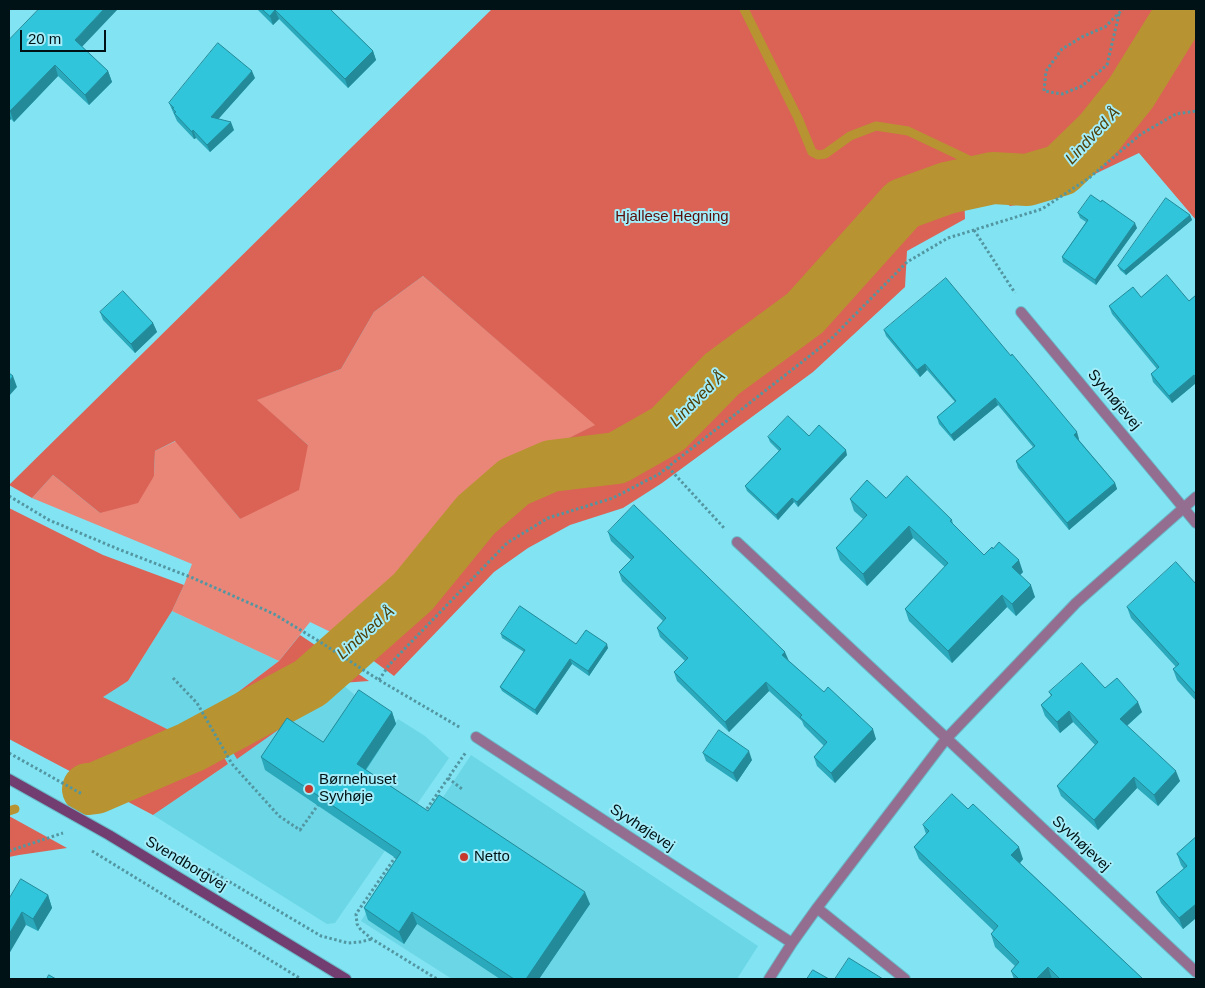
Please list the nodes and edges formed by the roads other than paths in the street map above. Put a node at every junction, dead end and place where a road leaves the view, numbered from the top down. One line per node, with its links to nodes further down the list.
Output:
1 (1021, 312): 3 (street, Syvhøjevej)
2 (1196, 497): 3 (street)
3 (1183, 507): 4 (street, Syvhøjevej); 7 (street)
4 (1196, 523)
5 (737, 542): 7 (street, Syvhøjevej)
6 (476, 737): 10 (street, Syvhøjevej)
7 (946, 739): 9 (street); 11 (street, Syvhøjevej)
8 (9, 779): 12 (main road, Svendborgvej)
9 (817, 908): 10 (street); 14 (street)
10 (792, 943): 13 (street)
11 (1196, 972)
12 (346, 979)
13 (769, 979)
14 (906, 979)

